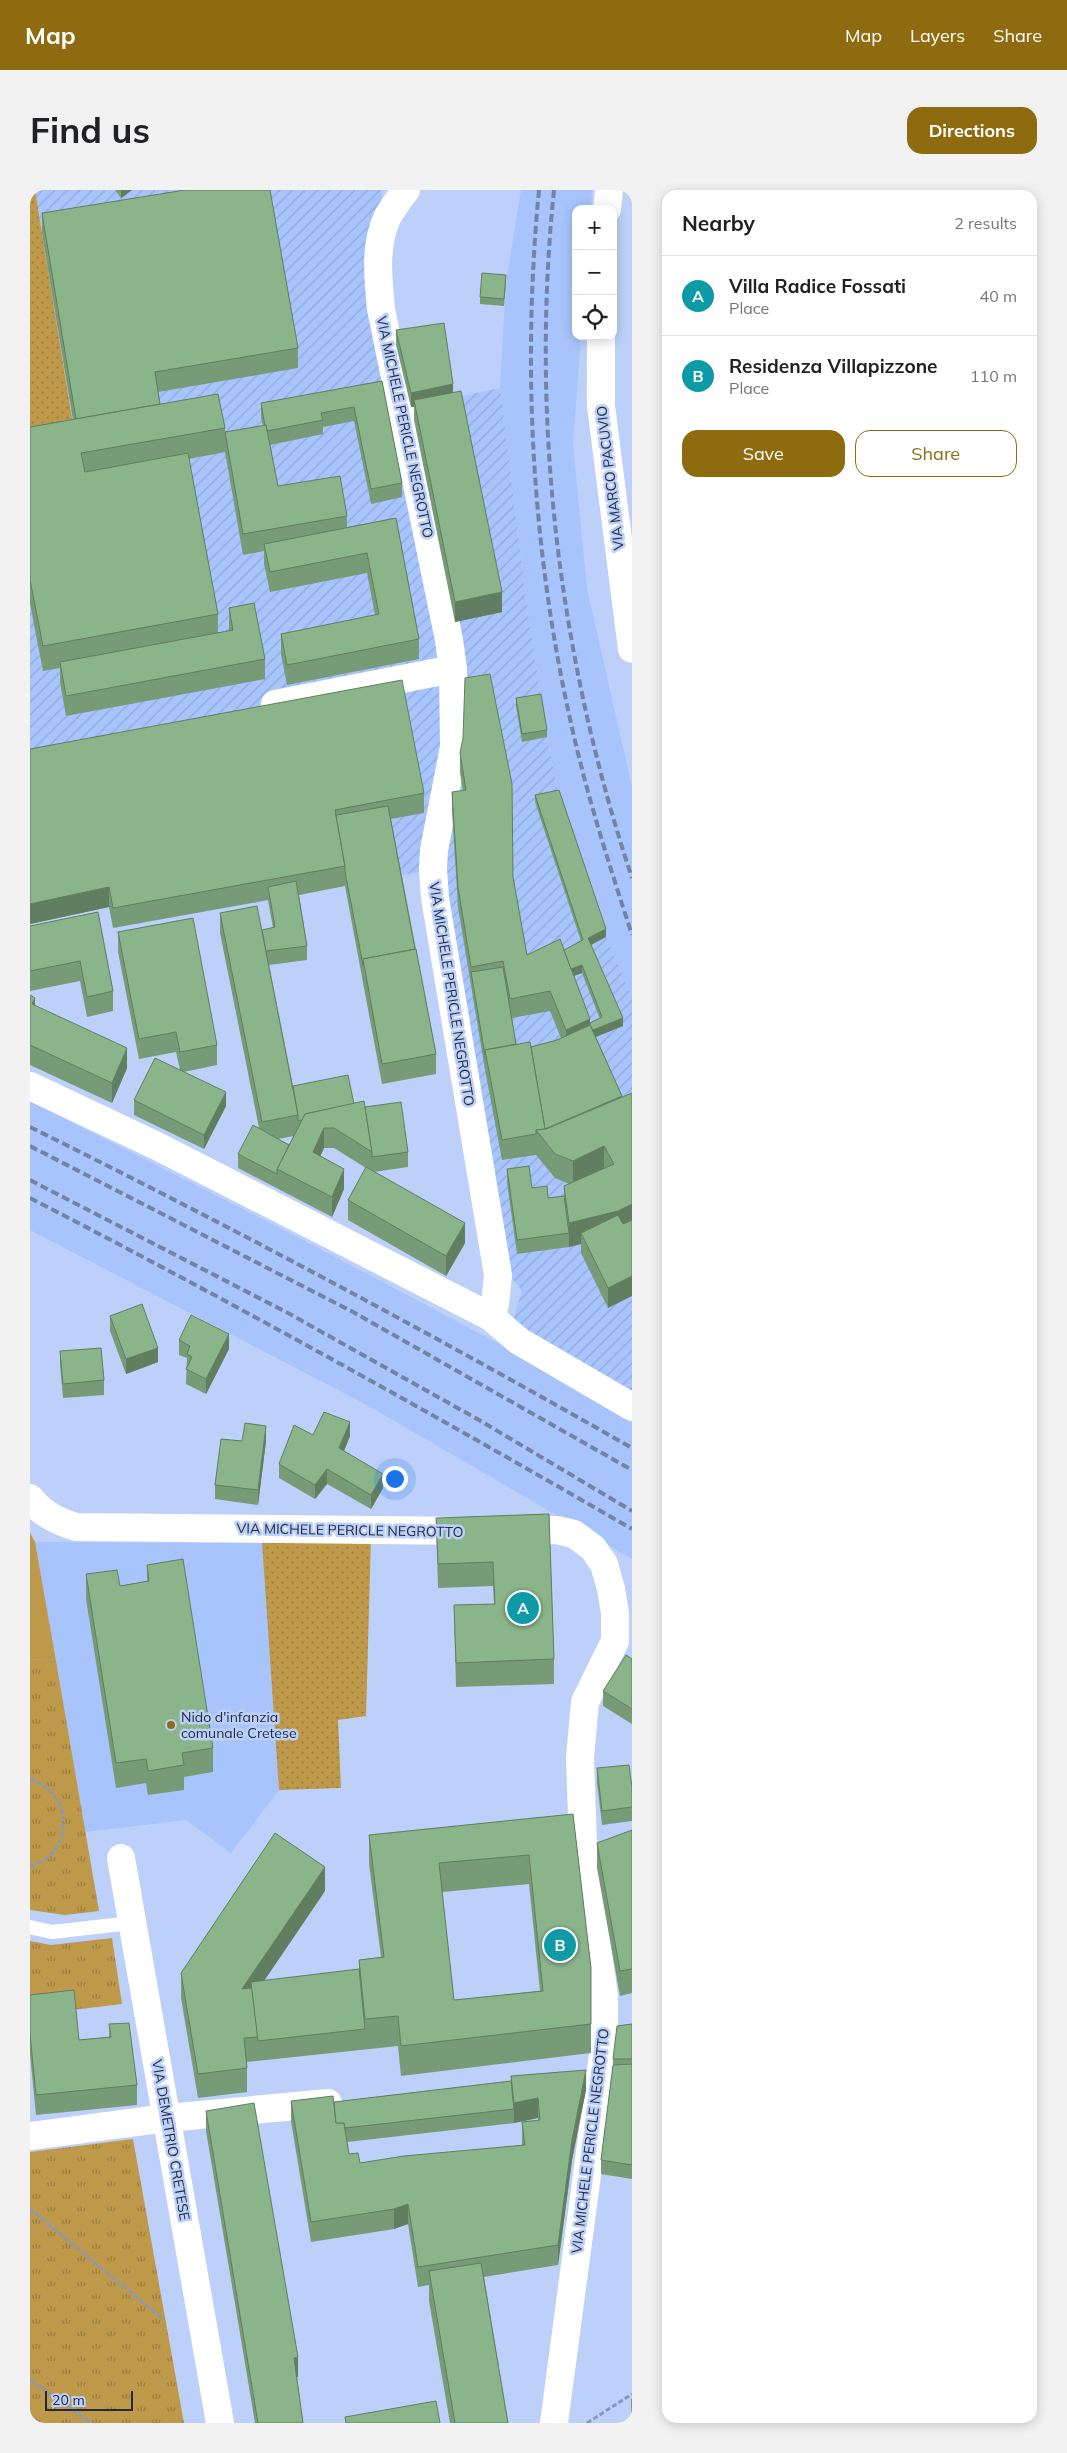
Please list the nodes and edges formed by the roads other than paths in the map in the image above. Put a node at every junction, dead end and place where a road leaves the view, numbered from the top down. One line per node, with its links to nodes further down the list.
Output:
1 (406, 190): 6 (street, VIA MICHELE PERICLE NEGROTTO)
2 (609, 190): 3 (street)
3 (608, 205)
4 (601, 340): 5 (street, VIA MARCO PACUVIO)
5 (632, 649)
6 (453, 669): 7 (street); 9 (street, VIA MICHELE PERICLE NEGROTTO)
7 (251, 708)
8 (30, 1086): 9 (street)
9 (491, 1317): 10 (street)
10 (632, 1408)
11 (30, 1498): 15 (street, VIA MICHELE PERICLE NEGROTTO)
12 (121, 1858): 13 (street, VIA DEMETRIO CRETESE)
13 (131, 1923): 14 (lane); 18 (street, VIA DEMETRIO CRETESE)
14 (30, 1927)
15 (600, 2076): 16 (street); 21 (street, VIA MICHELE PERICLE NEGROTTO)
16 (571, 2079)
17 (354, 2100): 18 (street)
18 (167, 2118): 19 (street); 20 (street, VIA DEMETRIO CRETESE)
19 (30, 2136)
20 (220, 2423)
21 (554, 2423)

